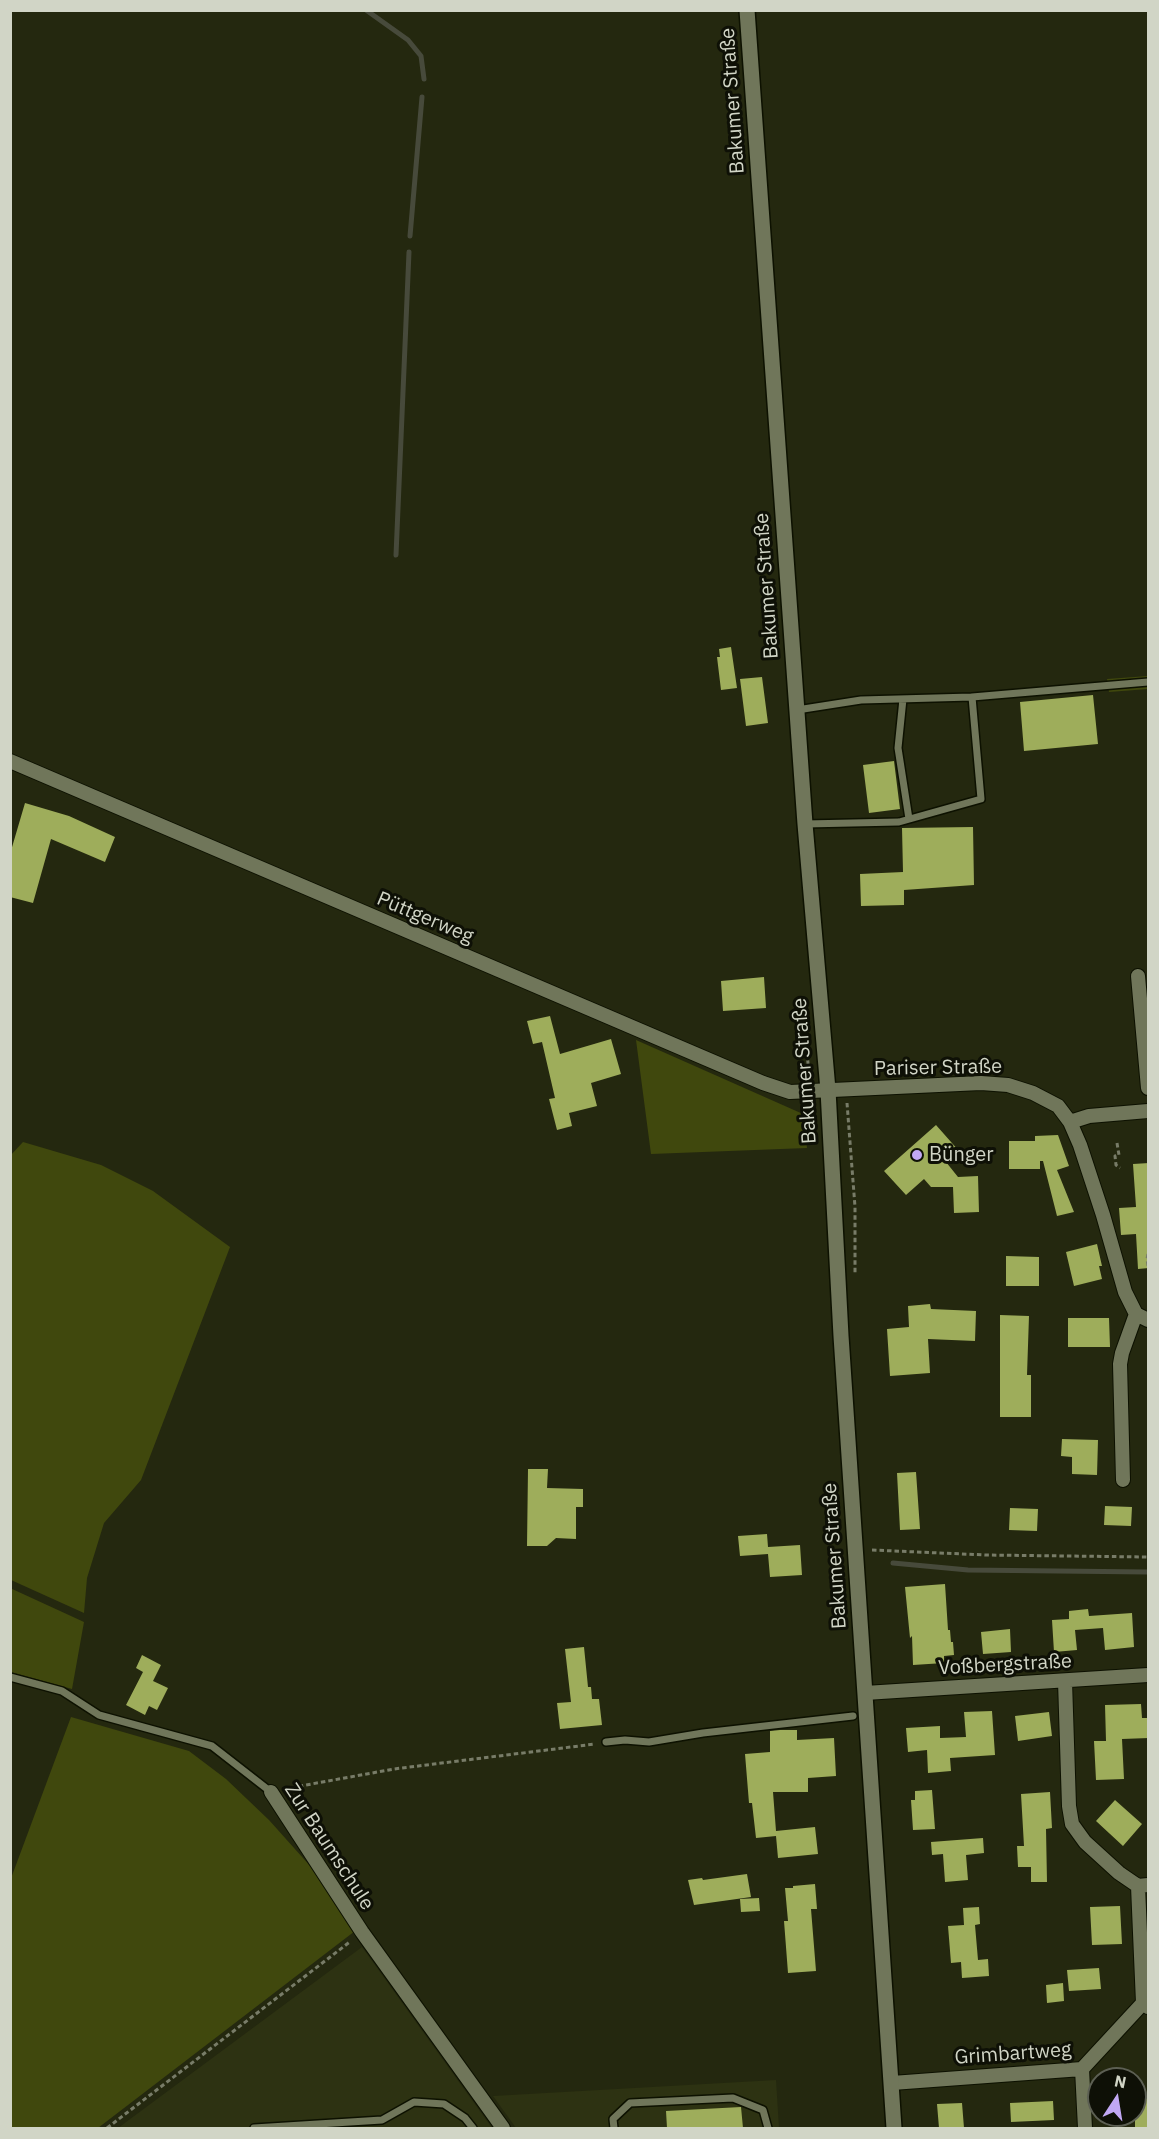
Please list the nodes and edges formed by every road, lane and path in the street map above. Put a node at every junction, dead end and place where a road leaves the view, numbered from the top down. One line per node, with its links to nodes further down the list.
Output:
1 (747, 10): 5 (main road, Bakumer Straße)
2 (1149, 682): 3 (lane)
3 (972, 697): 4 (lane); 7 (lane)
4 (903, 699): 5 (lane); 7 (lane)
5 (797, 710): 8 (main road, Bakumer Straße)
6 (10, 761): 11 (street, Püttgerweg)
7 (909, 819): 8 (lane)
8 (805, 824): 11 (main road, Bakumer Straße)
9 (1138, 976): 10 (street)
10 (1149, 1088)
11 (828, 1090): 13 (street, Pariser Straße); 20 (main road, Bakumer Straße)
12 (1149, 1111): 13 (street)
13 (1070, 1122): 18 (street, Pariser Straße)
14 (1117, 1143): 15 (path)
15 (1120, 1168)
16 (1149, 1254): 17 (path)
17 (1149, 1266)
18 (1143, 1317): 19 (street)
19 (1123, 1480)
20 (855, 1551): 21 (path); 25 (main road, Bakumer Straße)
21 (1149, 1557)
22 (1149, 1675): 24 (street, Voßbergstraße)
23 (10, 1677): 28 (lane, Zur Baumschule)
24 (1065, 1681): 25 (street, Voßbergstraße); 29 (street)
25 (865, 1693): 33 (main road, Bakumer Straße)
26 (853, 1716): 27 (lane)
27 (606, 1742): 28 (path)
28 (271, 1792): 30 (street, Zur Baumschule)
29 (1143, 1886): 31 (street)
30 (362, 1932): 34 (path); 37 (street, Zur Baumschule)
31 (1146, 2005): 32 (street, Grimbartweg)
32 (1082, 2069): 33 (street, Grimbartweg); 41 (street)
33 (892, 2083): 40 (main road, Bakumer Straße)
34 (107, 2128)
35 (254, 2128): 36 (lane)
36 (473, 2128)
37 (503, 2128)
38 (614, 2128): 39 (lane)
39 (768, 2128)
40 (894, 2128)
41 (1085, 2128)

